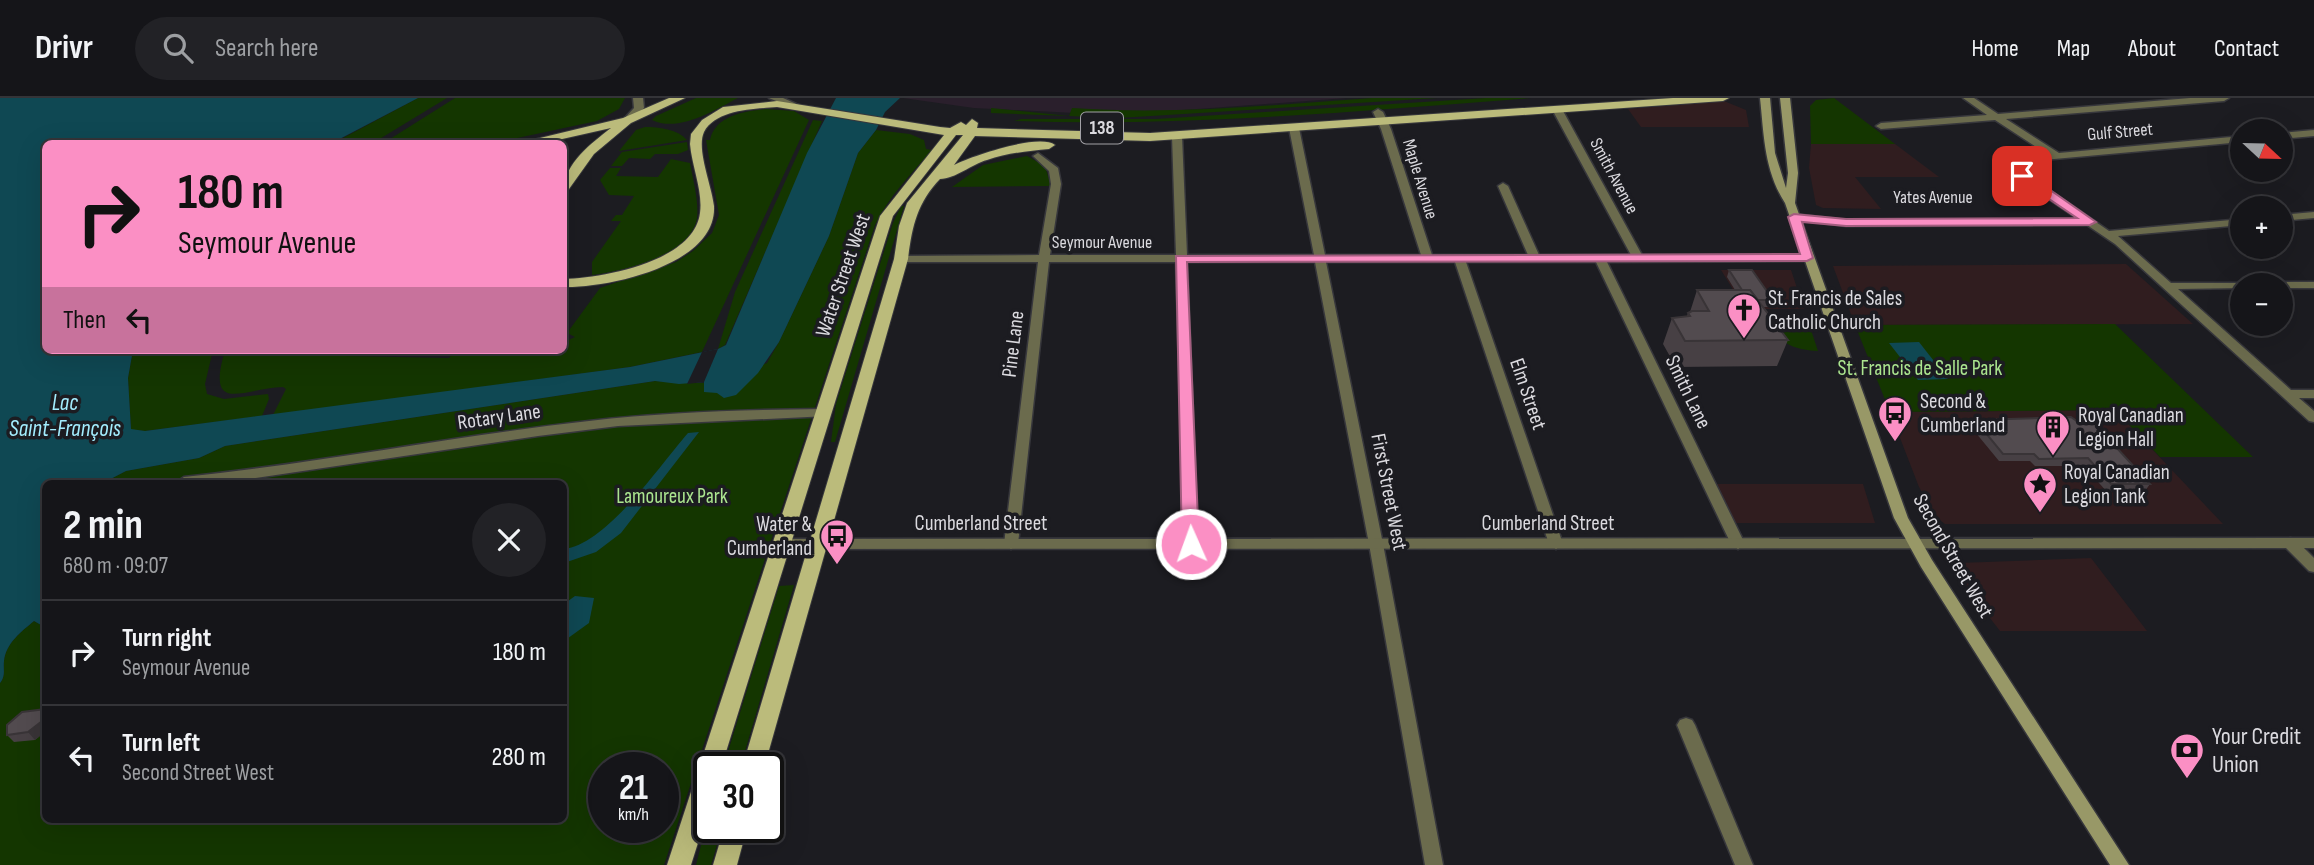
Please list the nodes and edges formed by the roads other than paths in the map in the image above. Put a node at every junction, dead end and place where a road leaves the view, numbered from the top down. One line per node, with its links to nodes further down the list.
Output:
1 (638, 98): 17 (street)
2 (679, 98): 17 (main road)
3 (747, 98): 13 (main road)
4 (774, 98): 11 (street)
5 (1577, 98): 15 (main road, 138)
6 (1723, 98): 12 (main road, 138)
7 (1765, 98): 34 (main road, Second Street West)
8 (1785, 98): 34 (main road, Second Street West)
9 (1968, 98): 14 (street)
10 (2224, 98): 14 (street)
11 (799, 102): 13 (main road); 16 (main road, 138)
12 (1558, 111): 15 (main road, 138); 48 (street, Smith Avenue)
13 (718, 114): 53 (main road)
14 (1996, 116): 18 (street); 30 (street)
15 (1380, 117): 19 (main road, 138); 20 (main road, 138); 44 (street, Maple Avenue)
16 (891, 119): 19 (main road, 138); 21 (main road, 138)
17 (627, 121): 26 (main road); 31 (main road)
18 (1881, 126)
19 (972, 127): 21 (main road, Water Street West); 25 (main road, 138); 33 (main road, Water Street West)
20 (1294, 128): 24 (main road, 138); 43 (street, First Street West)
21 (953, 131): 60 (main road, Water Street West)
22 (2314, 133): 23 (street)
23 (2293, 135)
24 (1177, 136): 25 (main road, 138); 52 (street)
25 (1150, 137): 28 (main road)
26 (539, 140)
27 (2230, 140): 30 (street, Gulf Street)
28 (993, 152): 29 (main road); 33 (main road)
29 (1038, 156): 51 (street, Pine Lane)
30 (2057, 156): 35 (street, Gulf Street)
31 (567, 182)
32 (1503, 186): 46 (street)
33 (925, 187): 50 (main road, Water Street West)
34 (1790, 203): 37 (main road, Second Street West)
35 (2078, 214): 39 (street, Yates Avenue); 40 (street)
36 (2314, 215): 38 (street)
37 (1794, 217): 39 (street, Yates Avenue); 49 (main road, Second Street West)
38 (2293, 217)
39 (2016, 218): 40 (street, Yates Avenue)
40 (2090, 222): 42 (street)
41 (2230, 223): 42 (street)
42 (2108, 234): 57 (street)
43 (1321, 258): 44 (street, Seymour Avenue); 52 (street, Seymour Avenue); 70 (street, First Street West)
44 (1427, 258): 45 (street, Seymour Avenue)
45 (1459, 258): 46 (street, Seymour Avenue); 71 (street, Elm Street)
46 (1535, 258): 47 (street, Seymour Avenue)
47 (1600, 258): 48 (street, Seymour Avenue); 72 (street, Smith Lane)
48 (1638, 258): 49 (street, Seymour Avenue)
49 (1807, 258): 64 (main road, Second Street West)
50 (901, 259): 51 (street, Seymour Avenue); 63 (main road, Water Street West)
51 (1044, 259): 52 (street, Seymour Avenue); 68 (street, Pine Lane)
52 (1181, 259): 69 (street)
53 (567, 283)
54 (2230, 285): 57 (street)
55 (2293, 285): 56 (street)
56 (2314, 285)
57 (2168, 286): 58 (street)
58 (2287, 394): 59 (street); 61 (street)
59 (2314, 394)
60 (823, 413): 62 (street, Rotary Lane); 67 (main road, Water Street West)
61 (2314, 418)
62 (207, 480)
63 (818, 543): 67 (street, Cumberland Street); 68 (street, Cumberland Street); 76 (main road, Water Street West)
64 (1914, 543): 65 (street, Cumberland Street); 72 (street, Cumberland Street); 83 (main road, Second Street West)
65 (2290, 543): 66 (street, Cumberland Street); 73 (street)
66 (2314, 543)
67 (781, 544): 75 (main road, Water Street West)
68 (1011, 544): 69 (street, Cumberland Street)
69 (1191, 544): 70 (street, Cumberland Street)
70 (1376, 544): 71 (street, Cumberland Street); 81 (street, First Street West)
71 (1556, 544): 72 (street, Cumberland Street)
72 (1738, 544)
73 (2314, 567)
74 (1686, 725): 82 (street)
75 (715, 752)
76 (758, 752)
77 (693, 821): 79 (main road, Water Street West)
78 (731, 843): 80 (main road)
79 (679, 865)
80 (724, 865)
81 (1434, 865)
82 (1744, 865)
83 (2120, 865)

